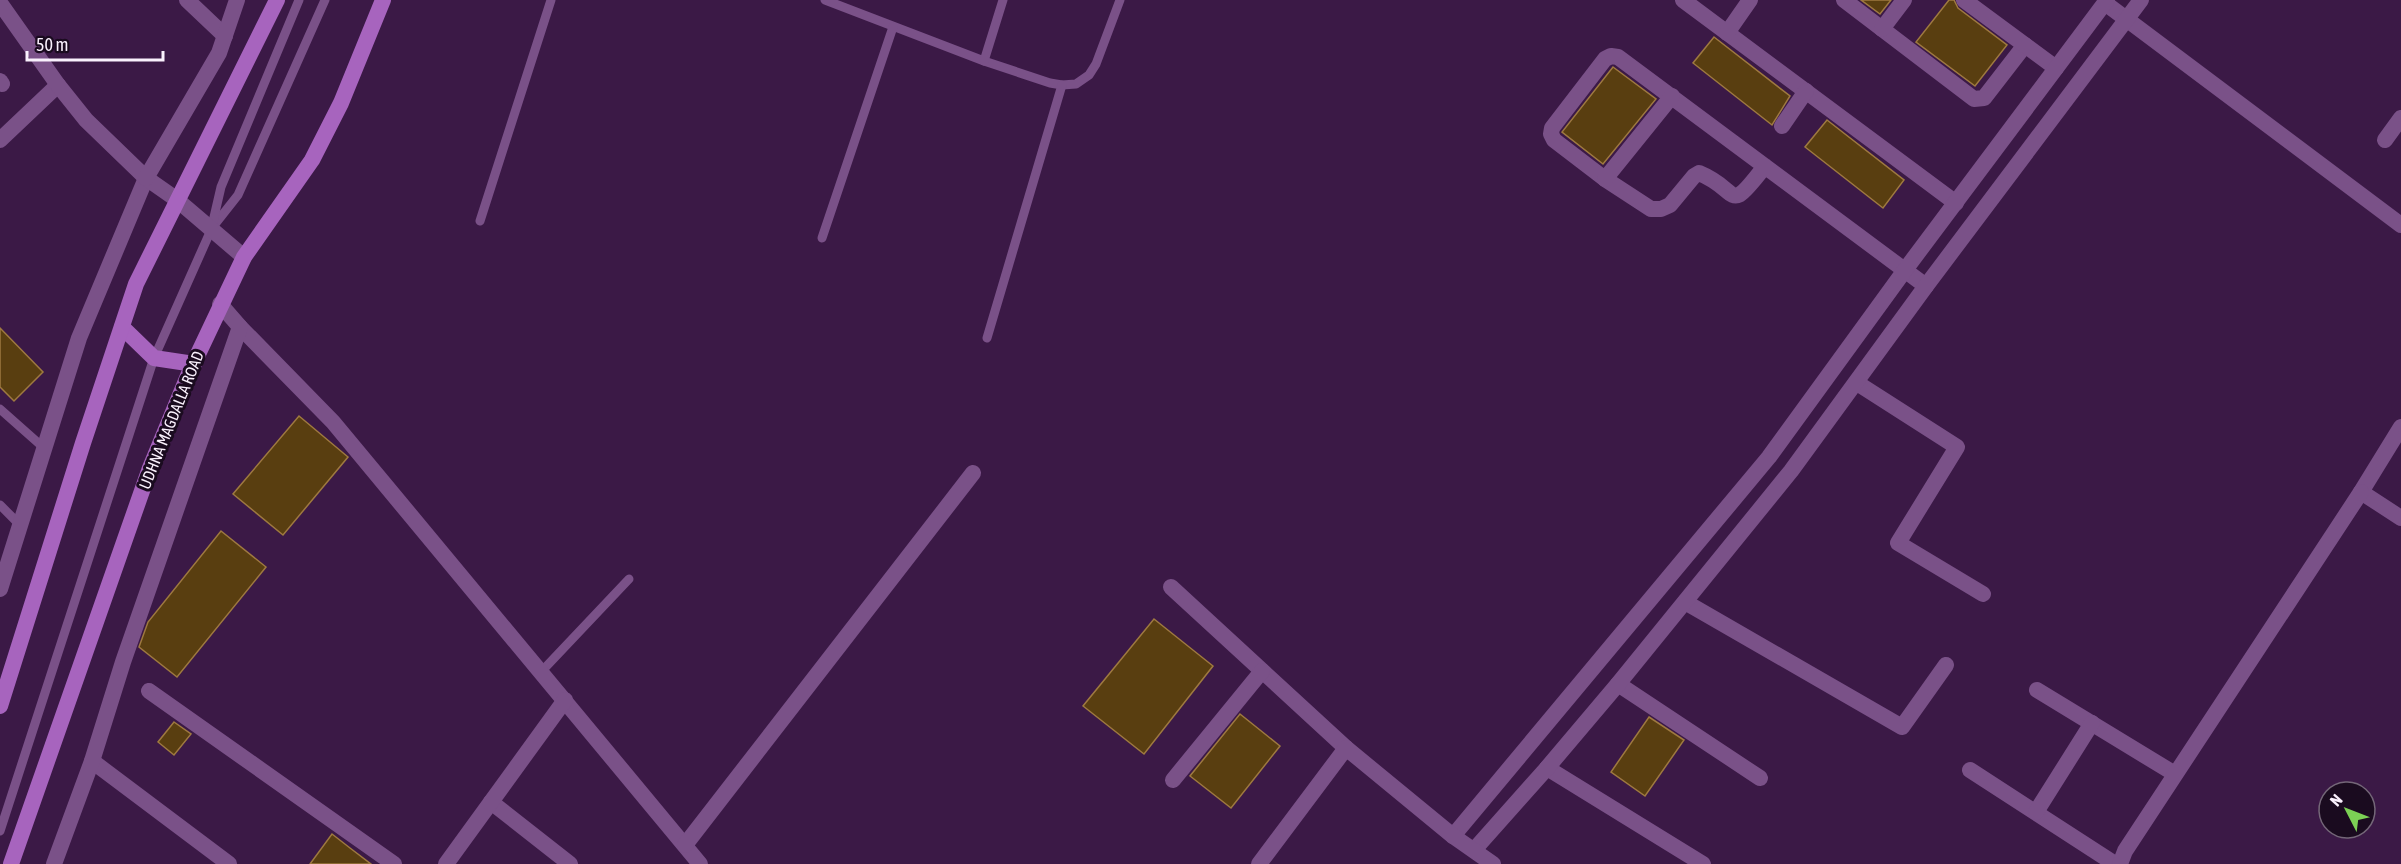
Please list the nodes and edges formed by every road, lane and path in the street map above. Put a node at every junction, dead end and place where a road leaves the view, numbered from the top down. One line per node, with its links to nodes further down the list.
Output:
1 (187, 0): 23 (street)
2 (237, 0): 23 (street)
3 (277, 0): 38 (main road)
4 (299, 0): 42 (lane)
5 (325, 0): 42 (lane)
6 (383, 0): 44 (main road, UDHNA MAGDALLA ROAD)
7 (551, 0): 40 (lane)
8 (825, 0): 20 (lane)
9 (1003, 0): 25 (lane)
10 (1120, 0): 28 (lane)
11 (1683, 0): 22 (street)
12 (1750, 0): 22 (street)
13 (1844, 0): 21 (street)
14 (1904, 0): 21 (street)
15 (1964, 0): 24 (street)
16 (2141, 0): 19 (street)
17 (2106, 1): 19 (street); 26 (street)
18 (0, 3): 27 (street)
19 (2127, 18): 41 (street); 46 (street)
20 (893, 27): 25 (lane); 43 (lane)
21 (1882, 29): 24 (street)
22 (1727, 33): 29 (street)
23 (225, 36): 36 (street)
24 (2025, 45): 26 (street)
25 (984, 60): 28 (lane)
26 (2056, 68): 39 (street)
27 (58, 85): 33 (street); 36 (street)
28 (1062, 85): 50 (lane)
29 (1806, 91): 32 (street); 39 (street)
30 (1672, 96): 35 (street); 37 (street); 37 (street)
31 (2401, 118): 34 (street)
32 (1782, 126)
33 (0, 140)
34 (2385, 140)
35 (1765, 166): 37 (street); 45 (street)
36 (146, 178): 38 (street); 56 (street)
37 (1605, 179)
38 (176, 199): 42 (street); 48 (main road)
39 (1956, 203): 45 (street)
40 (480, 221)
41 (2401, 225)
42 (211, 230): 44 (street); 51 (lane)
43 (822, 238)
44 (244, 257): 47 (main road, UDHNA MAGDALLA ROAD)
45 (1905, 270): 46 (street); 86 (street)
46 (1926, 286): 53 (street)
47 (220, 304): 49 (street); 52 (main road, UDHNA MAGDALLA ROAD)
48 (122, 327): 51 (main road); 74 (main road)
49 (240, 327): 69 (street); 77 (street)
50 (987, 338)
51 (154, 358): 52 (main road); 85 (lane)
52 (194, 364): 89 (main road, UDHNA MAGDALLA ROAD)
53 (1857, 383): 65 (street); 66 (street)
54 (0, 409): 56 (lane)
55 (2401, 427): 58 (street)
56 (44, 448): 61 (street)
57 (973, 473): 87 (street)
58 (2361, 492): 60 (street); 80 (street)
59 (0, 505): 61 (lane)
60 (2401, 518)
61 (20, 525): 64 (street)
62 (629, 579): 69 (lane)
63 (1171, 587): 68 (street)
64 (0, 589)
65 (1983, 594)
66 (1685, 602): 67 (street); 70 (street)
67 (1946, 664)
68 (1262, 671): 76 (street); 82 (street)
69 (541, 672): 73 (street)
70 (1618, 684): 78 (street); 81 (street)
71 (2037, 690): 75 (street)
72 (149, 691): 92 (street)
73 (565, 700): 83 (street); 87 (street)
74 (0, 706)
75 (2092, 723): 80 (street); 84 (street)
76 (1346, 748): 86 (street); 96 (street)
77 (92, 761): 90 (street); 91 (street)
78 (1547, 768): 88 (street); 98 (street)
79 (1970, 770): 84 (street)
80 (2175, 774): 100 (street)
81 (1760, 778)
82 (1173, 780)
83 (491, 802): 93 (street); 94 (street)
84 (2036, 812): 99 (street)
85 (0, 831)
86 (1453, 836): 88 (street)
87 (685, 845): 95 (street)
88 (1474, 850): 97 (street)
89 (11, 864)
90 (54, 864)
91 (229, 864)
92 (394, 864)
93 (446, 864)
94 (570, 864)
95 (700, 864)
96 (1259, 864)
97 (1493, 864)
98 (1702, 864)
99 (2115, 864)
100 (2120, 864)

